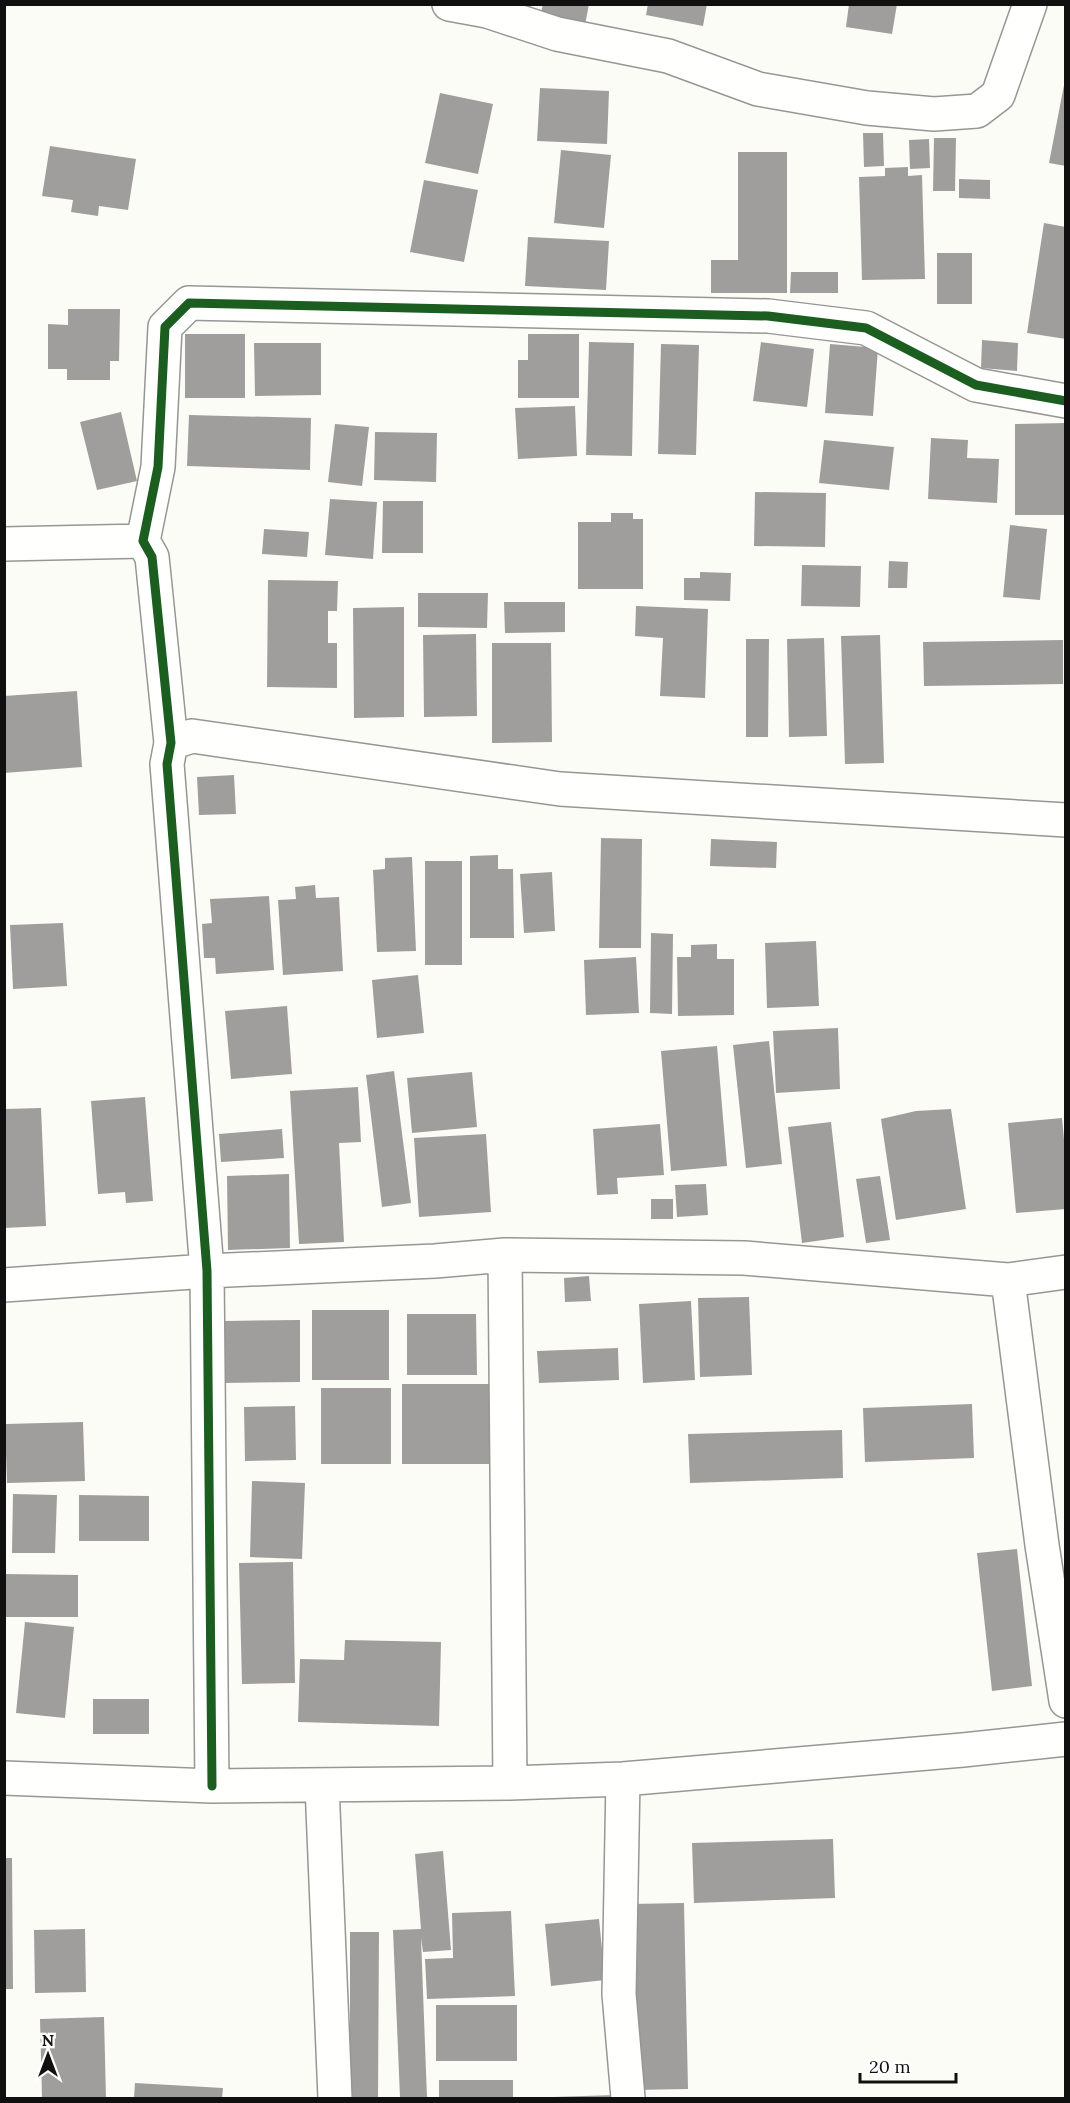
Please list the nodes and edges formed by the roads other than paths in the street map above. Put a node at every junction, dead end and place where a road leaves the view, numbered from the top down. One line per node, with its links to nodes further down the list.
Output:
1 (449, 4): 2 (street)
2 (1030, 4)
3 (1065, 401): 4 (street)
4 (143, 541): 5 (street); 6 (street)
5 (4, 544)
6 (171, 743): 7 (street); 9 (street)
7 (1065, 820)
8 (504, 1255): 9 (street); 11 (street); 17 (street)
9 (207, 1271): 12 (street); 19 (street)
10 (1065, 1272): 11 (street)
11 (1008, 1280): 13 (street)
12 (4, 1285)
13 (1065, 1701)
14 (1065, 1739): 16 (street)
15 (4, 1778): 19 (street)
16 (623, 1779): 17 (street); 21 (street)
17 (510, 1783): 18 (street)
18 (322, 1785): 19 (street); 20 (street)
19 (212, 1786)
20 (335, 2098)
21 (628, 2098)

